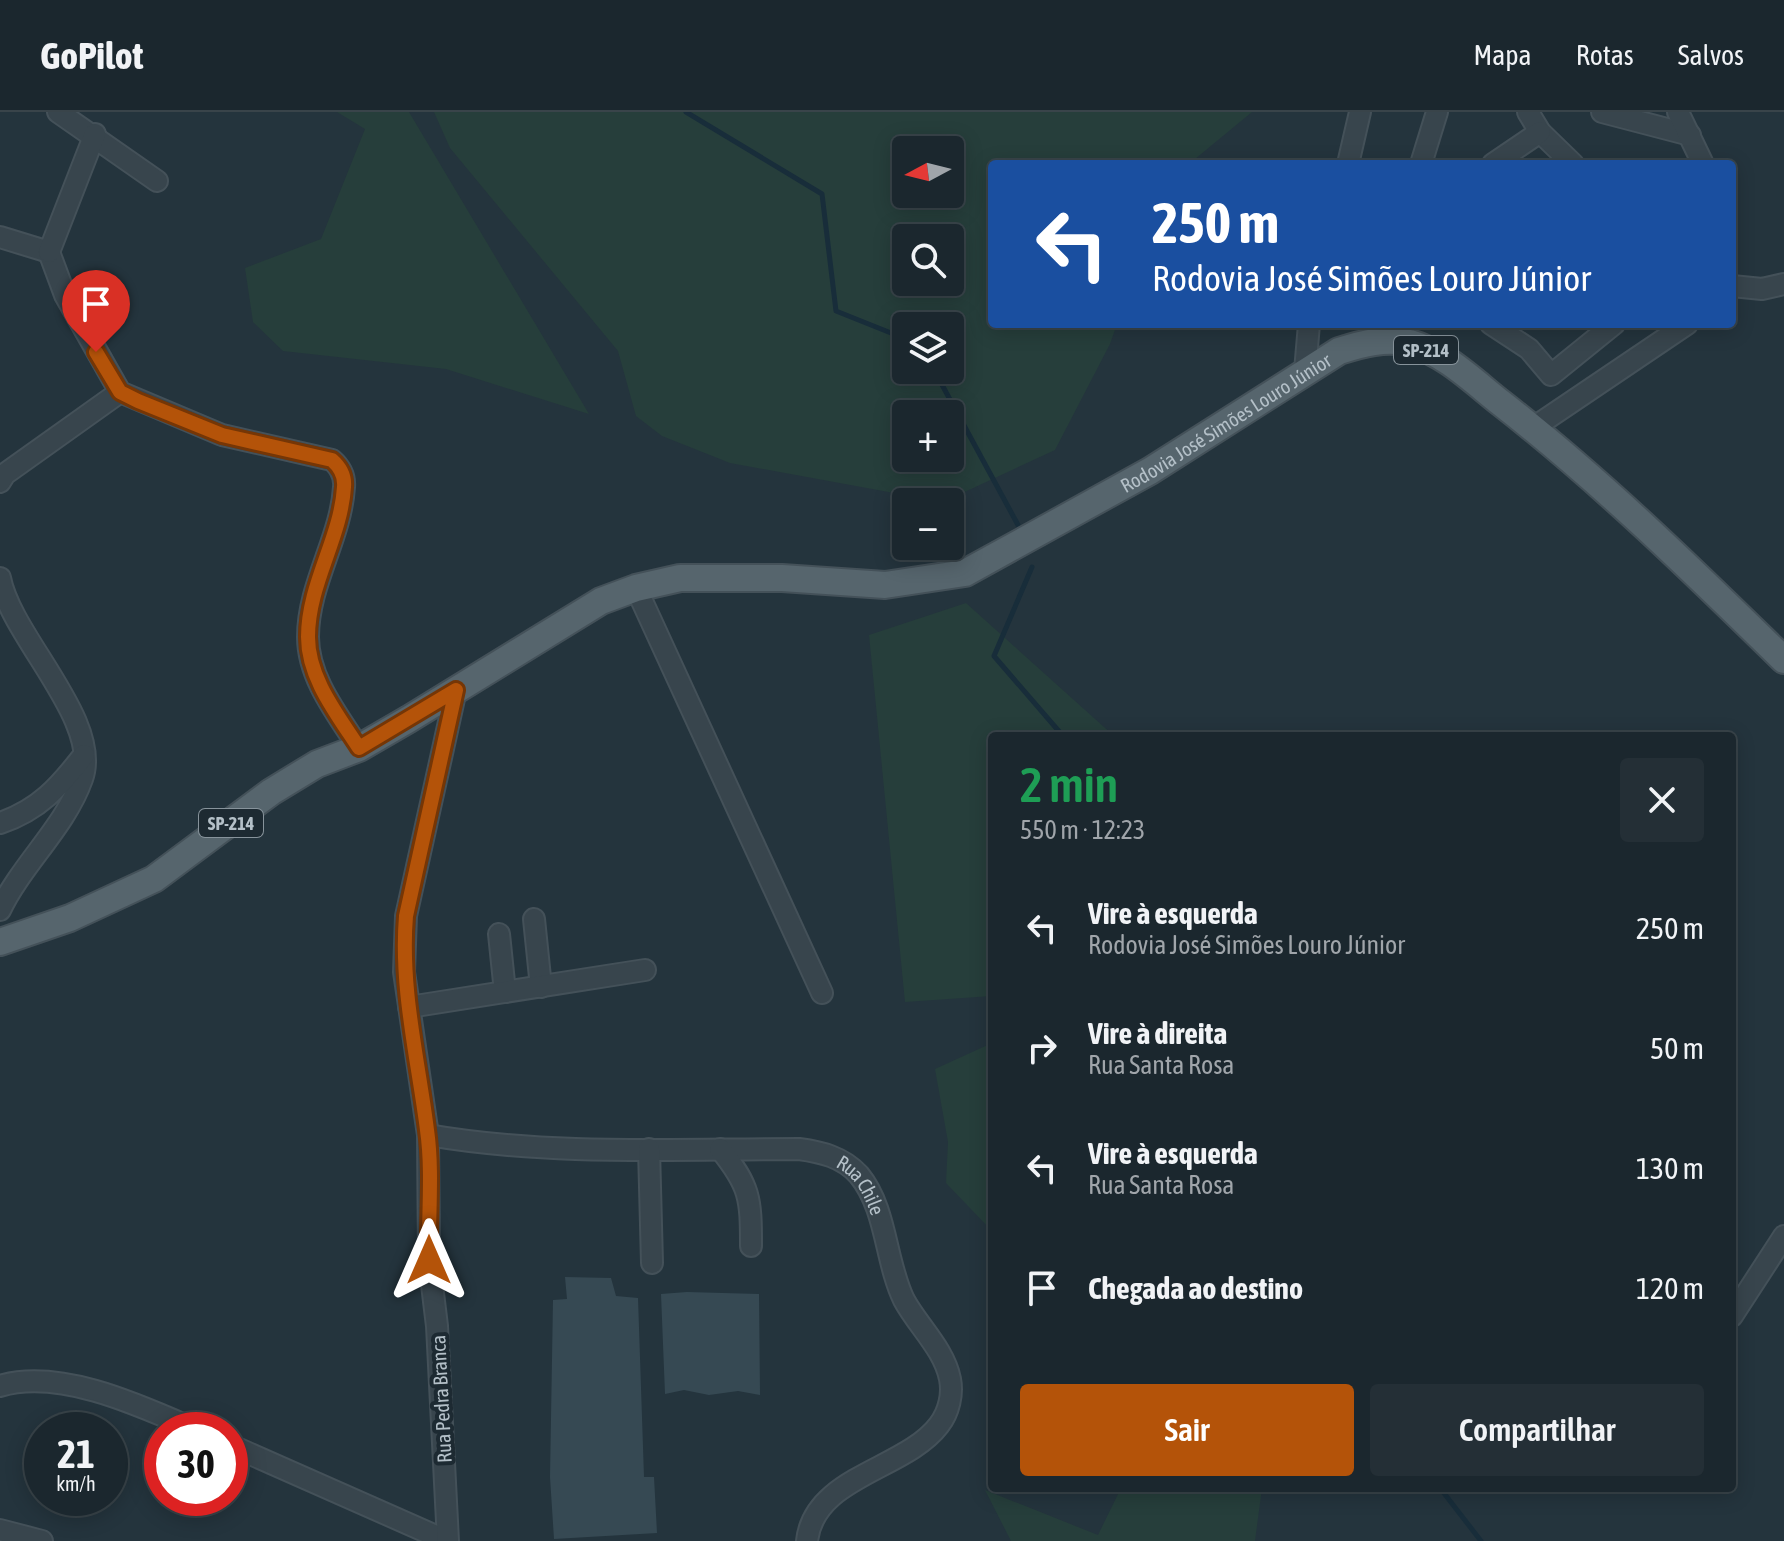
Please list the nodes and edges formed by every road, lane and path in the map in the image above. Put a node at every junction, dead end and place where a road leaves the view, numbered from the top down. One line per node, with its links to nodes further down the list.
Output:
1 (58, 112): 8 (street)
2 (1360, 112): 10 (street)
3 (1437, 112): 11 (street)
4 (1528, 112): 7 (street)
5 (1602, 112): 9 (street)
6 (1678, 112): 9 (street)
7 (1540, 132): 12 (street); 13 (street)
8 (95, 134): 15 (street); 17 (street)
9 (1690, 135): 14 (street)
10 (1349, 160)
11 (1422, 160)
12 (1499, 160)
13 (1569, 160)
14 (1701, 160)
15 (157, 181)
16 (0, 237): 17 (street)
17 (49, 252): 27 (street)
18 (1784, 284): 19 (street)
19 (1736, 286)
20 (1309, 328): 26 (street)
21 (1497, 328): 25 (street)
22 (1525, 328): 25 (street)
23 (1609, 328): 25 (street)
24 (1681, 328): 28 (street)
25 (1529, 349)
26 (1305, 371): 28 (main road, Rodovia José Simões Louro Júnior / SP-214); 31 (main road, Rodovia José Simões Louro Júnior / SP-214)
27 (120, 392): 29 (street); 35 (street)
28 (1533, 428): 33 (main road, Rodovia José Simões Louro Júnior / SP-214)
29 (2, 476)
30 (0, 578): 32 (street)
31 (636, 588): 34 (main road, Rodovia José Simões Louro Júnior / SP-214); 45 (street)
32 (3, 601): 36 (street)
33 (1784, 660)
34 (456, 690): 35 (main road, Rodovia José Simões Louro Júnior / SP-214); 46 (street, Rua Pedra Branca)
35 (359, 748): 41 (main road, Rodovia José Simões Louro Júnior / SP-214)
36 (84, 755): 37 (street); 38 (street)
37 (0, 823)
38 (0, 910)
39 (534, 919): 43 (street)
40 (499, 934): 44 (street)
41 (0, 942)
42 (645, 970): 43 (street)
43 (541, 987): 44 (street)
44 (505, 992): 46 (street)
45 (822, 993)
46 (409, 1007): 47 (street, Rua Pedra Branca)
47 (428, 1135): 48 (street, Rua Chile); 59 (street, Rua Pedra Branca)
48 (649, 1149): 49 (street, Rua Chile); 52 (street)
49 (720, 1149): 51 (street); 60 (street, Rua Chile)
50 (1784, 1236): 53 (street)
51 (751, 1246)
52 (652, 1263)
53 (1736, 1310)
54 (0, 1386): 55 (street)
55 (155, 1412)
56 (248, 1453): 59 (street)
57 (0, 1530): 58 (street)
58 (42, 1541)
59 (448, 1541)
60 (807, 1541)

